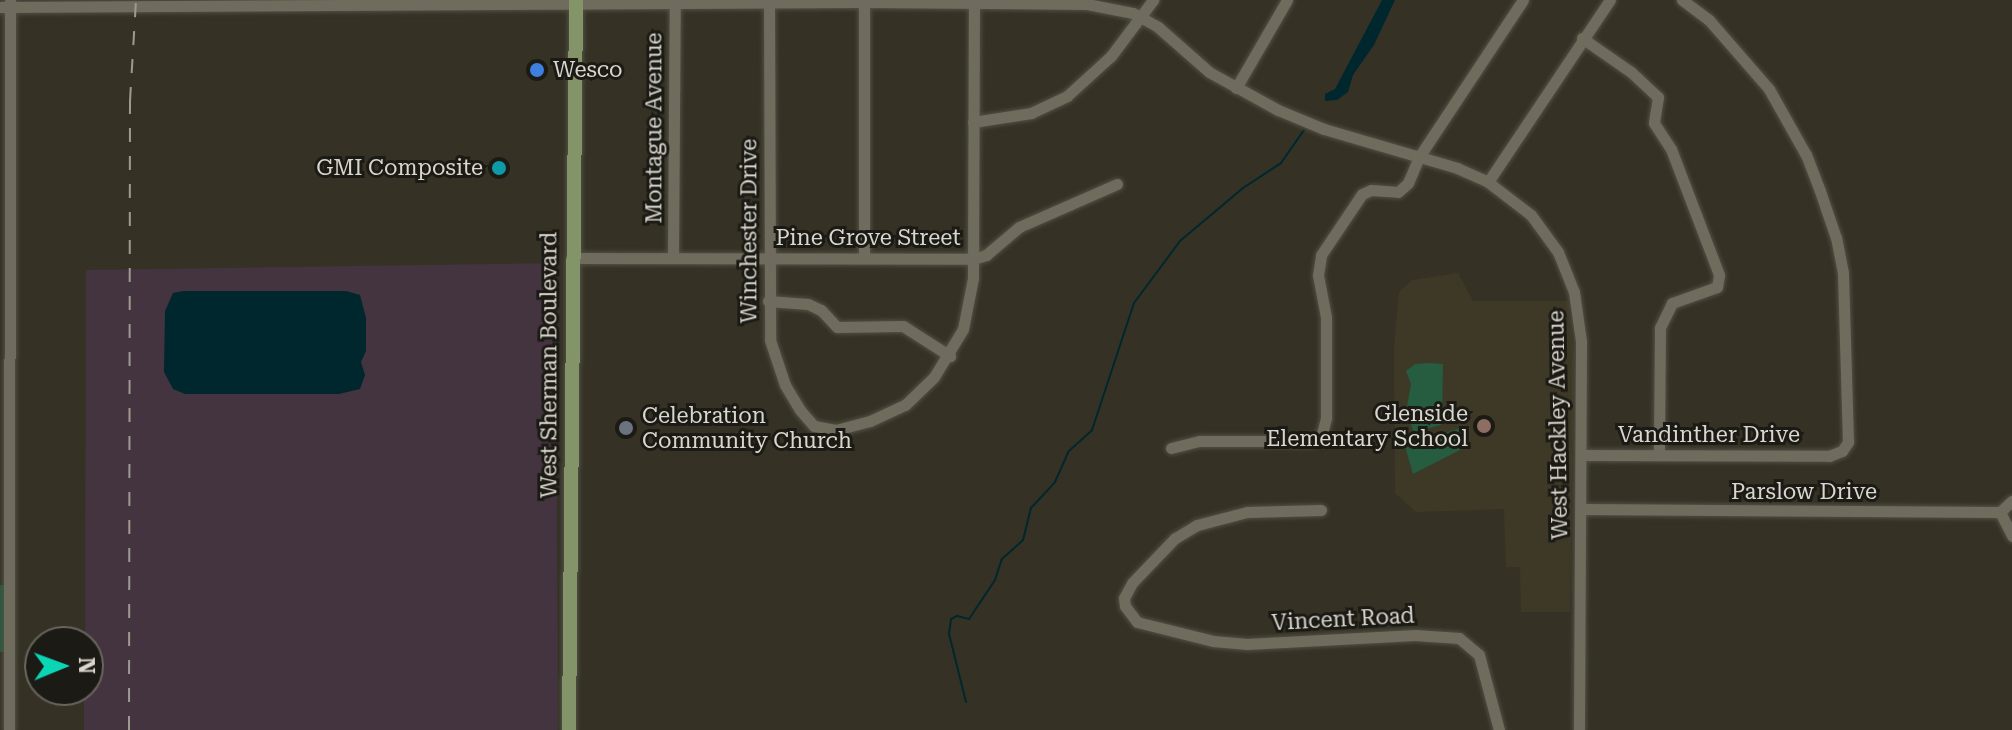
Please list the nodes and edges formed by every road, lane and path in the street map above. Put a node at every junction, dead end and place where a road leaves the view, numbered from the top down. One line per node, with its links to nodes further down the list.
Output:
1 (1153, 0): 13 (street)
2 (1287, 0): 15 (street)
3 (1523, 0): 17 (street)
4 (1610, 0): 14 (street)
5 (1682, 0): 30 (street, Vandinther Drive)
6 (576, 1): 7 (street, West Hackley Avenue); 12 (street, West Hackley Avenue); 21 (main road, West Sherman Boulevard)
7 (675, 1): 8 (street, West Hackley Avenue); 20 (street, Montague Avenue)
8 (769, 1): 9 (street, West Hackley Avenue); 22 (street, Winchester Drive)
9 (864, 1): 10 (street, West Hackley Avenue); 23 (street)
10 (974, 2): 11 (street, West Hackley Avenue); 16 (street, Winchester Drive)
11 (1087, 2): 13 (street, West Hackley Avenue)
12 (6, 5): 27 (street)
13 (1142, 17): 15 (street, West Hackley Avenue); 16 (street)
14 (1582, 38): 18 (street); 30 (street)
15 (1236, 88): 17 (street, West Hackley Avenue)
16 (973, 122): 24 (street, Winchester Drive)
17 (1419, 157): 18 (street, West Hackley Avenue); 28 (street)
18 (1488, 182): 29 (street, West Hackley Avenue)
19 (1117, 184): 24 (street)
20 (673, 257): 21 (street, Pine Grove Street); 22 (street, Pine Grove Street)
21 (571, 258): 37 (main road, West Sherman Boulevard)
22 (769, 258): 23 (street, Pine Grove Street); 25 (street, Winchester Drive)
23 (864, 258): 24 (street, Pine Grove Street)
24 (973, 259): 26 (street, Winchester Drive)
25 (768, 301): 26 (street); 26 (street, Winchester Drive)
26 (950, 356)
27 (4, 382): 36 (street)
28 (1171, 448)
29 (1581, 455): 30 (street, Vandinther Drive); 32 (street, West Hackley Avenue)
30 (1659, 455)
31 (2012, 501): 34 (street)
32 (1581, 509): 34 (street, Parslow Drive); 39 (street, West Hackley Avenue)
33 (1321, 510): 38 (street, Vincent Road)
34 (2000, 512): 35 (street)
35 (2012, 536)
36 (9, 730)
37 (569, 730)
38 (1499, 730)
39 (1579, 730)

